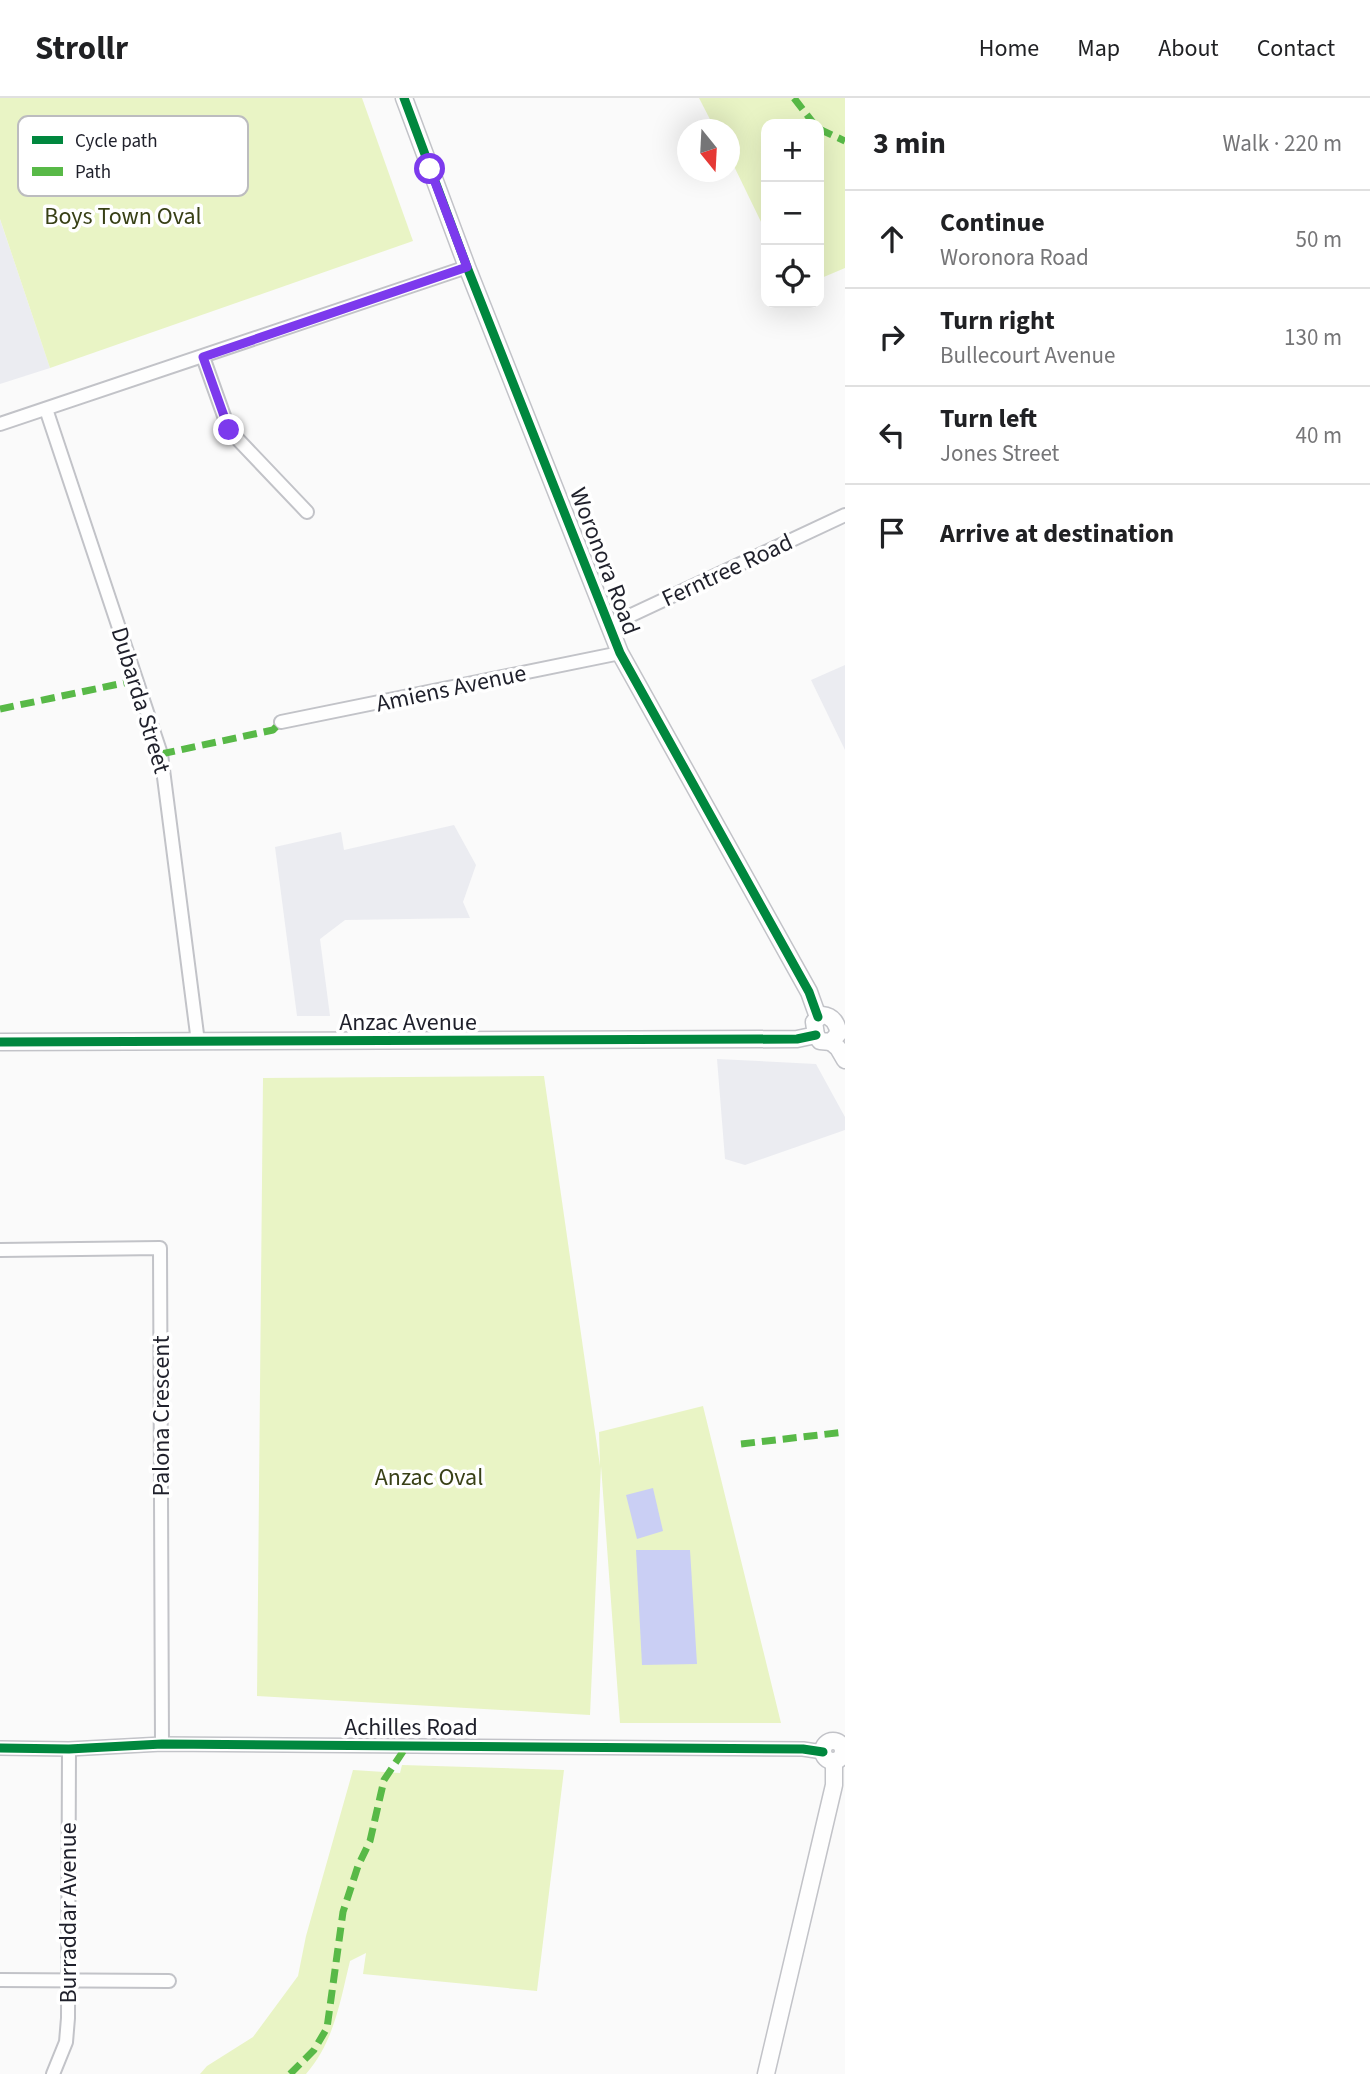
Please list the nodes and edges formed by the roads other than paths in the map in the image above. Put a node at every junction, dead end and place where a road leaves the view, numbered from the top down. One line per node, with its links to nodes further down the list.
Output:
1 (404, 98): 2 (street, Woronora Road)
2 (467, 267): 3 (street); 8 (street, Woronora Road)
3 (203, 357): 4 (street); 6 (street)
4 (46, 409): 5 (street); 14 (street, Dubarda Street)
5 (0, 424)
6 (307, 512)
7 (845, 515): 8 (street, Ferntree Road)
8 (608, 626): 9 (street, Woronora Road)
9 (620, 653): 10 (street, Amiens Avenue); 11 (street, Woronora Road)
10 (281, 723)
11 (818, 1017): 12 (street); 15 (street)
12 (816, 1035): 14 (street, Anzac Avenue); 15 (street)
13 (0, 1042): 14 (street, Anzac Avenue)
14 (198, 1042)
15 (831, 1042): 16 (street)
16 (845, 1060)
17 (0, 1250): 18 (street, Palona Crescent)
18 (162, 1744): 20 (street, Achilles Road); 21 (street, Achilles Road)
19 (0, 1748): 20 (street, Achilles Road)
20 (69, 1749): 23 (street, Burraddar Avenue)
21 (836, 1754): 26 (street)
22 (0, 1980): 23 (street)
23 (70, 1981): 24 (street); 25 (street, Burraddar Avenue)
24 (169, 1981)
25 (53, 2074)
26 (766, 2074)

